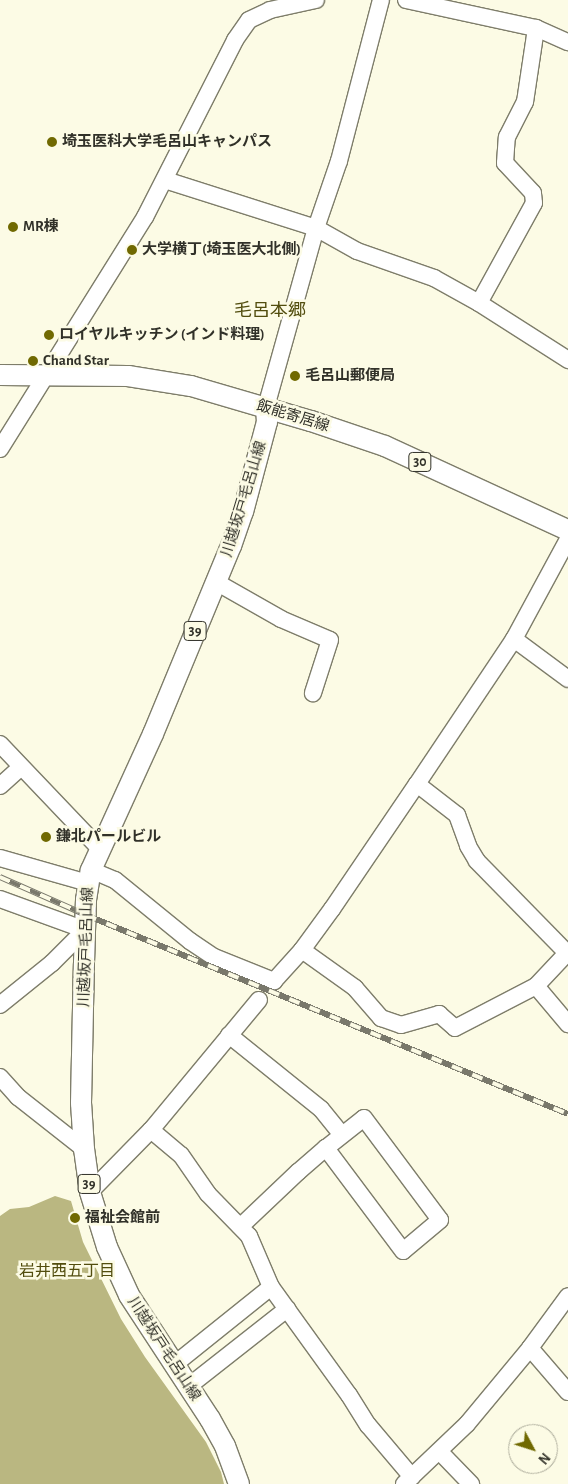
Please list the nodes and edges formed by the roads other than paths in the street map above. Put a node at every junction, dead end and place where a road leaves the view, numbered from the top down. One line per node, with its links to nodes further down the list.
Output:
1 (316, 0): 6 (street)
2 (381, 0): 7 (street)
3 (406, 0): 4 (street)
4 (536, 28): 5 (street); 8 (street)
5 (568, 42)
6 (165, 180): 7 (street); 11 (street)
7 (316, 228): 8 (street); 12 (street)
8 (479, 303): 9 (street)
9 (568, 360)
10 (0, 375): 11 (main road, 飯能寄居線 / 30)
11 (47, 376): 12 (main road, 飯能寄居線 / 30); 13 (street)
12 (266, 407): 14 (main road, 飯能寄居線 / 30); 16 (main road, 川越坂戸毛呂山線 / 39)
13 (0, 449)
14 (568, 530)
15 (568, 539): 17 (street)
16 (216, 582): 19 (street); 24 (main road, 川越坂戸毛呂山線 / 39)
17 (514, 639): 18 (street); 22 (street)
18 (568, 679)
19 (313, 692)
20 (0, 744): 21 (street)
21 (21, 767): 23 (street); 24 (street)
22 (417, 784): 29 (street); 30 (street)
23 (0, 786)
24 (99, 848): 26 (main road, 川越坂戸毛呂山線 / 39)
25 (0, 858): 26 (street)
26 (89, 877): 28 (main road, 川越坂戸毛呂山線 / 39); 29 (street)
27 (0, 898): 28 (street)
28 (85, 930): 33 (street); 40 (main road, 川越坂戸毛呂山線 / 39)
29 (302, 950): 31 (street)
30 (567, 953): 31 (street)
31 (536, 986): 34 (street)
32 (259, 1000): 35 (street)
33 (0, 1005)
34 (568, 1024)
35 (230, 1035): 37 (street); 38 (street)
36 (0, 1077): 40 (street)
37 (151, 1130): 41 (street); 42 (street)
38 (342, 1135): 39 (street); 39 (street)
39 (326, 1148): 42 (street)
40 (84, 1149): 41 (main road, 川越坂戸毛呂山線 / 39)
41 (90, 1192): 47 (main road, 川越坂戸毛呂山線 / 39)
42 (241, 1226): 43 (street)
43 (271, 1287): 45 (street); 47 (street)
44 (568, 1296): 46 (street)
45 (287, 1309): 48 (street); 51 (street)
46 (530, 1348): 49 (street); 50 (street)
47 (175, 1364): 48 (main road, 川越坂戸毛呂山線 / 39)
48 (189, 1386): 52 (main road, 川越坂戸毛呂山線 / 39)
49 (568, 1392)
50 (440, 1452): 51 (street); 53 (street)
51 (408, 1480)
52 (239, 1484)
53 (471, 1484)

